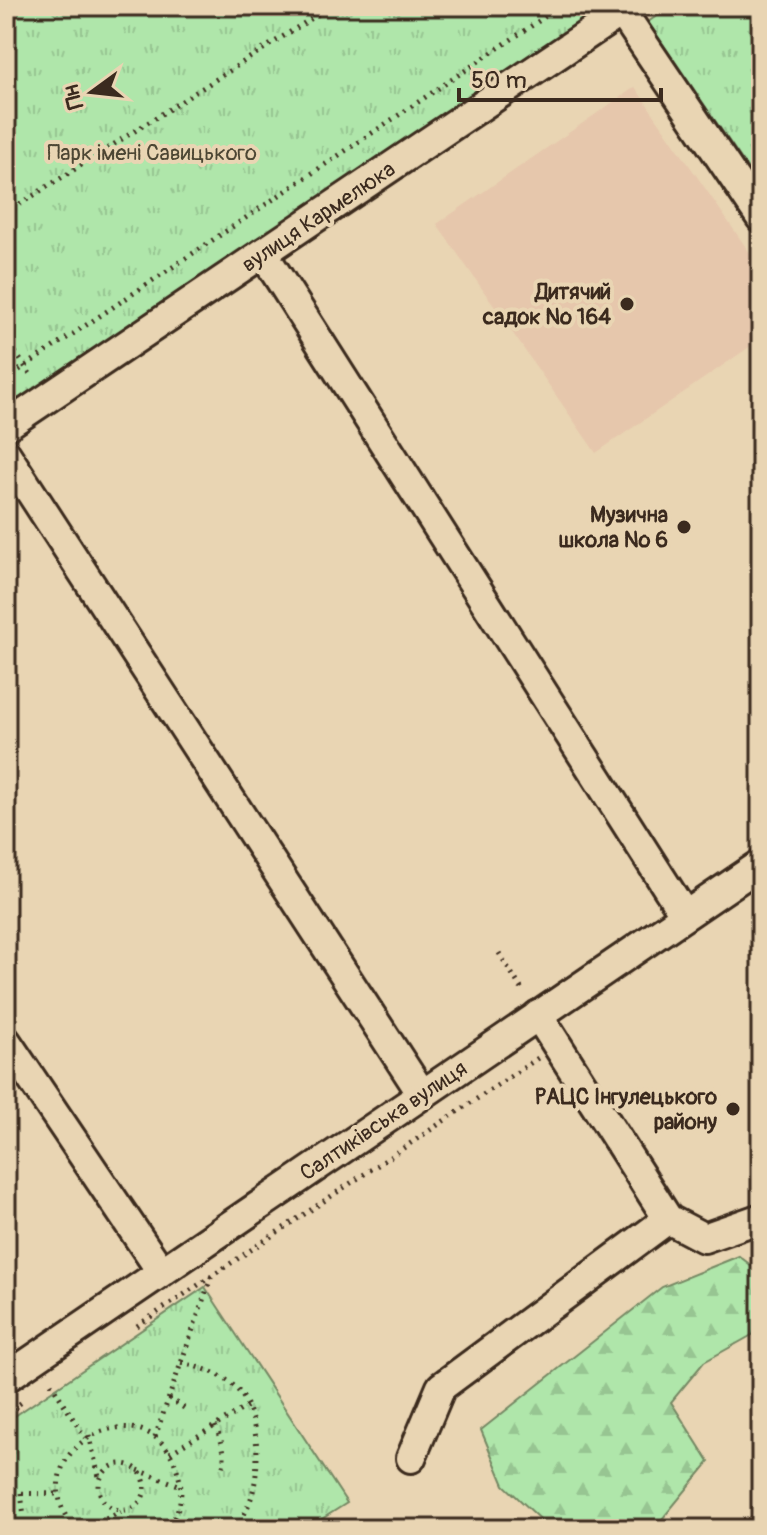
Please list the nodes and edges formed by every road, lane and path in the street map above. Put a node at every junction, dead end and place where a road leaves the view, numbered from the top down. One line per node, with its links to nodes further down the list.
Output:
1 (331, 6): 4 (path)
2 (558, 8): 8 (path)
3 (624, 8): 5 (street); 6 (street, вулиця Кармелюка)
4 (6, 213)
5 (761, 218)
6 (263, 253): 10 (street, вулиця Кармелюка); 14 (street)
7 (6, 339): 8 (path)
8 (25, 366): 9 (path); 10 (path)
9 (6, 379)
10 (48, 398): 11 (street, вулиця Кармелюка)
11 (6, 426)
12 (6, 454): 19 (street)
13 (761, 864): 14 (street, Салтиківська вулиця)
14 (684, 914): 16 (street, Салтиківська вулиця)
15 (499, 953): 16 (path)
16 (538, 1015): 18 (street); 19 (street, Салтиківська вулиця)
17 (6, 1041): 22 (street)
18 (557, 1045): 21 (street); 23 (path)
19 (422, 1094): 22 (street, Салтиківська вулиця)
20 (761, 1218): 21 (street)
21 (668, 1219): 39 (street)
22 (161, 1271): 27 (street, Салтиківська вулиця)
23 (213, 1275): 24 (path); 25 (path)
24 (125, 1333)
25 (181, 1363): 31 (path); 32 (path)
26 (63, 1375): 28 (path)
27 (6, 1378)
28 (51, 1383): 29 (path); 36 (path)
29 (40, 1390)
30 (28, 1398): 34 (path)
31 (169, 1398): 33 (path); 37 (path)
32 (249, 1406): 35 (path); 54 (path)
33 (187, 1410)
34 (6, 1413)
35 (215, 1426): 38 (path); 41 (path)
36 (87, 1437): 37 (path); 42 (path); 46 (path)
37 (155, 1437): 38 (path)
38 (170, 1453): 43 (path)
39 (411, 1458)
40 (138, 1470): 42 (path); 43 (path); 47 (path)
41 (222, 1470)
42 (99, 1478): 47 (path)
43 (182, 1486): 53 (path)
44 (6, 1493): 45 (path)
45 (21, 1493): 46 (path); 48 (path)
46 (59, 1494): 49 (path)
47 (122, 1511): 52 (path)
48 (24, 1516)
49 (68, 1521): 50 (path); 51 (path)
50 (57, 1529)
51 (74, 1529)
52 (84, 1529)
53 (166, 1529)
54 (238, 1529)

